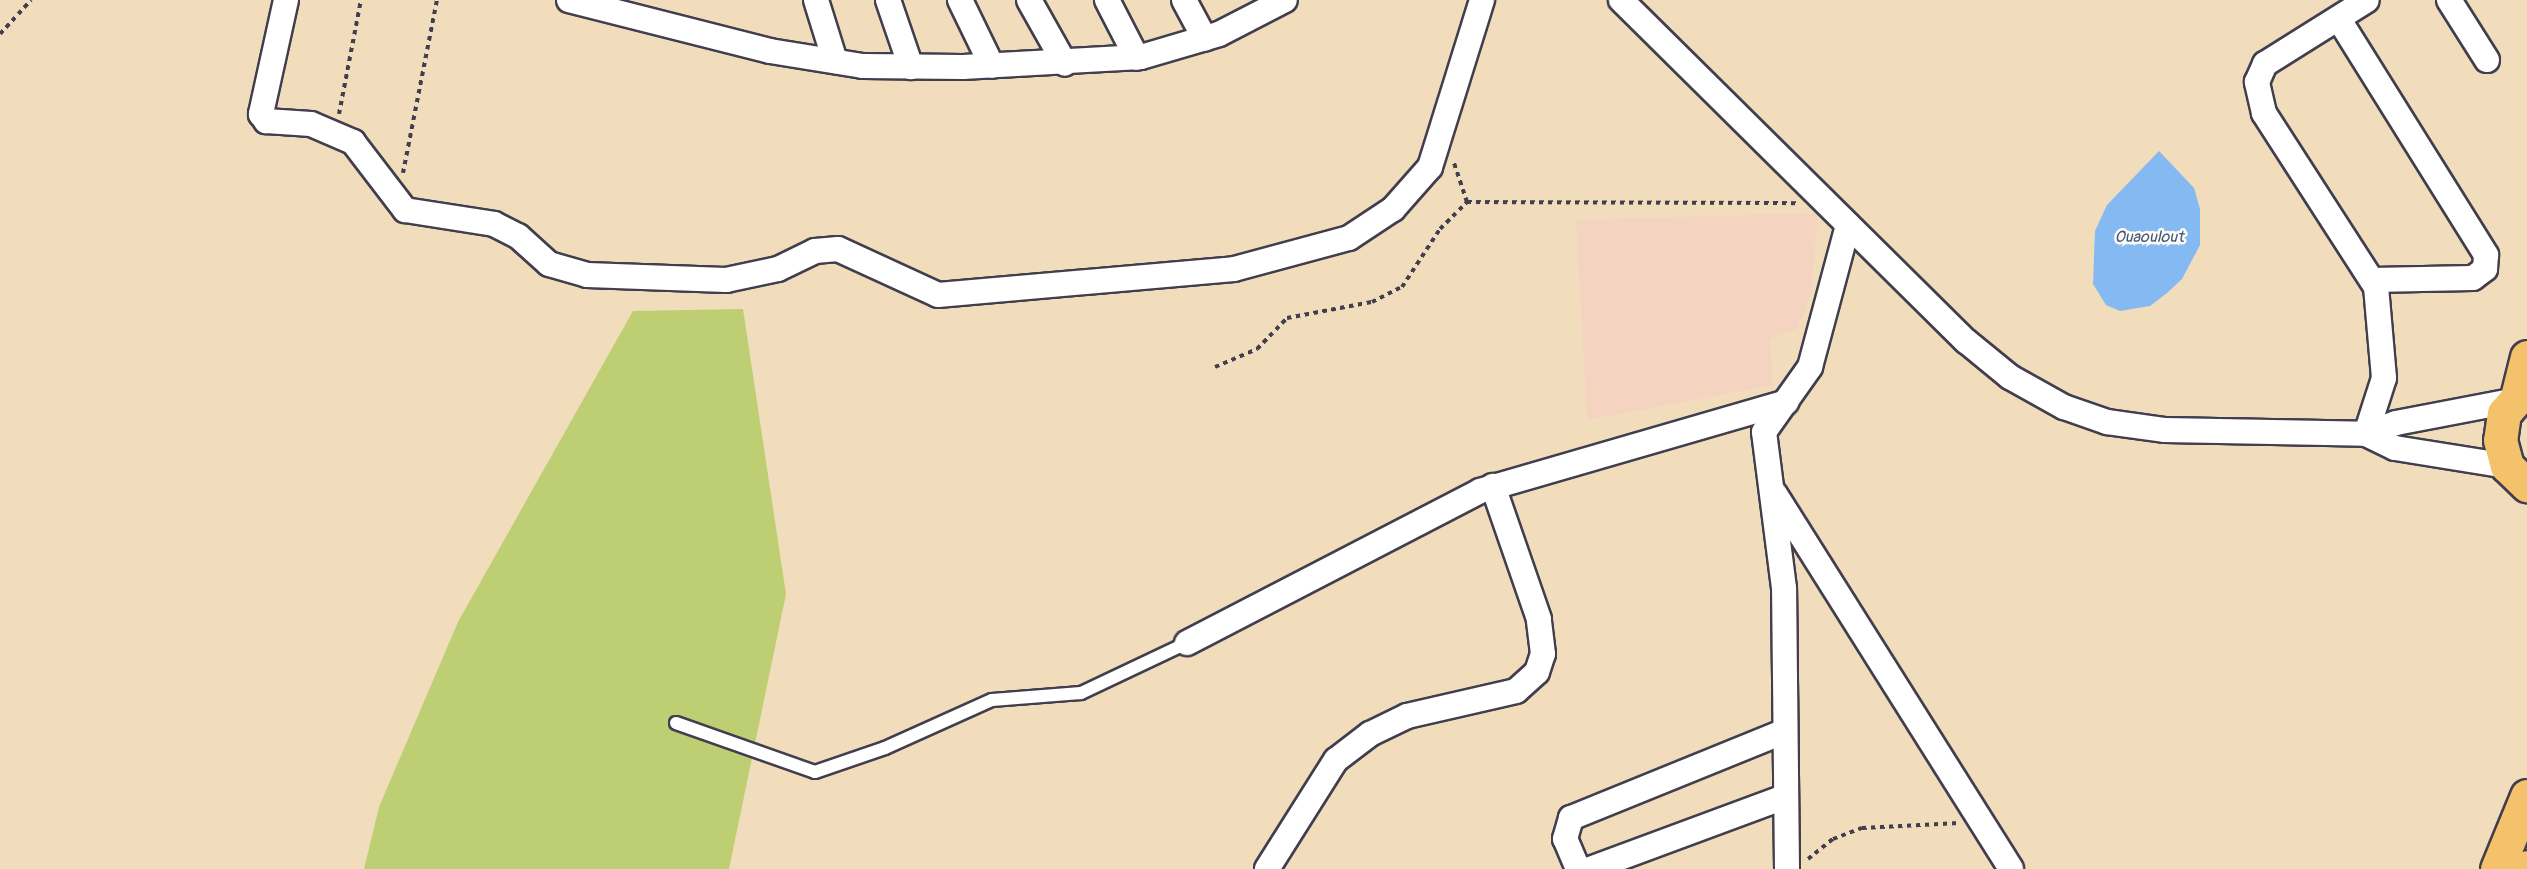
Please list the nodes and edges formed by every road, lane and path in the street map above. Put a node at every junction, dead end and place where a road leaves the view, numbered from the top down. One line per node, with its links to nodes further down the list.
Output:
1 (31, 0): 18 (path)
2 (286, 0): 26 (street)
3 (361, 0): 26 (path)
4 (437, 0): 30 (path)
5 (569, 0): 22 (street)
6 (816, 0): 22 (street)
7 (888, 0): 25 (street)
8 (960, 0): 24 (street)
9 (1029, 0): 23 (street)
10 (1107, 0): 20 (street)
11 (1184, 0): 19 (street)
12 (1286, 0): 19 (street)
13 (1482, 0): 27 (street)
14 (1621, 0): 29 (street)
15 (2367, 0): 17 (street)
16 (2449, 0): 21 (street)
17 (2340, 21): 32 (street); 32 (street)
18 (0, 34)
19 (1205, 39): 20 (street)
20 (1137, 58): 23 (street)
21 (2487, 60)
22 (835, 61): 25 (street)
23 (1065, 64): 24 (street)
24 (992, 66): 25 (street)
25 (911, 67)
26 (336, 132): 30 (street)
27 (1441, 135): 28 (path); 30 (street)
28 (1467, 202): 29 (path); 34 (path)
29 (1823, 202): 31 (street)
30 (398, 203)
31 (1848, 225): 36 (street); 37 (street)
32 (2372, 280): 37 (street)
33 (2527, 357): 35 (highway)
34 (1215, 368)
35 (2519, 394): 37 (street); 38 (highway)
36 (1786, 402): 39 (street); 40 (street)
37 (2366, 434): 38 (street)
38 (2517, 476)
39 (1493, 486): 41 (street); 48 (street)
40 (1770, 487): 43 (street); 46 (street)
41 (1187, 643): 42 (lane)
42 (676, 723)
43 (1785, 731): 45 (street); 49 (street)
44 (2527, 796): 52 (highway)
45 (1785, 797): 47 (street); 50 (street)
46 (1981, 822): 47 (path); 51 (street)
47 (1787, 866)
48 (1267, 869)
49 (1578, 869)
50 (1590, 869)
51 (2011, 869)
52 (2498, 869)

